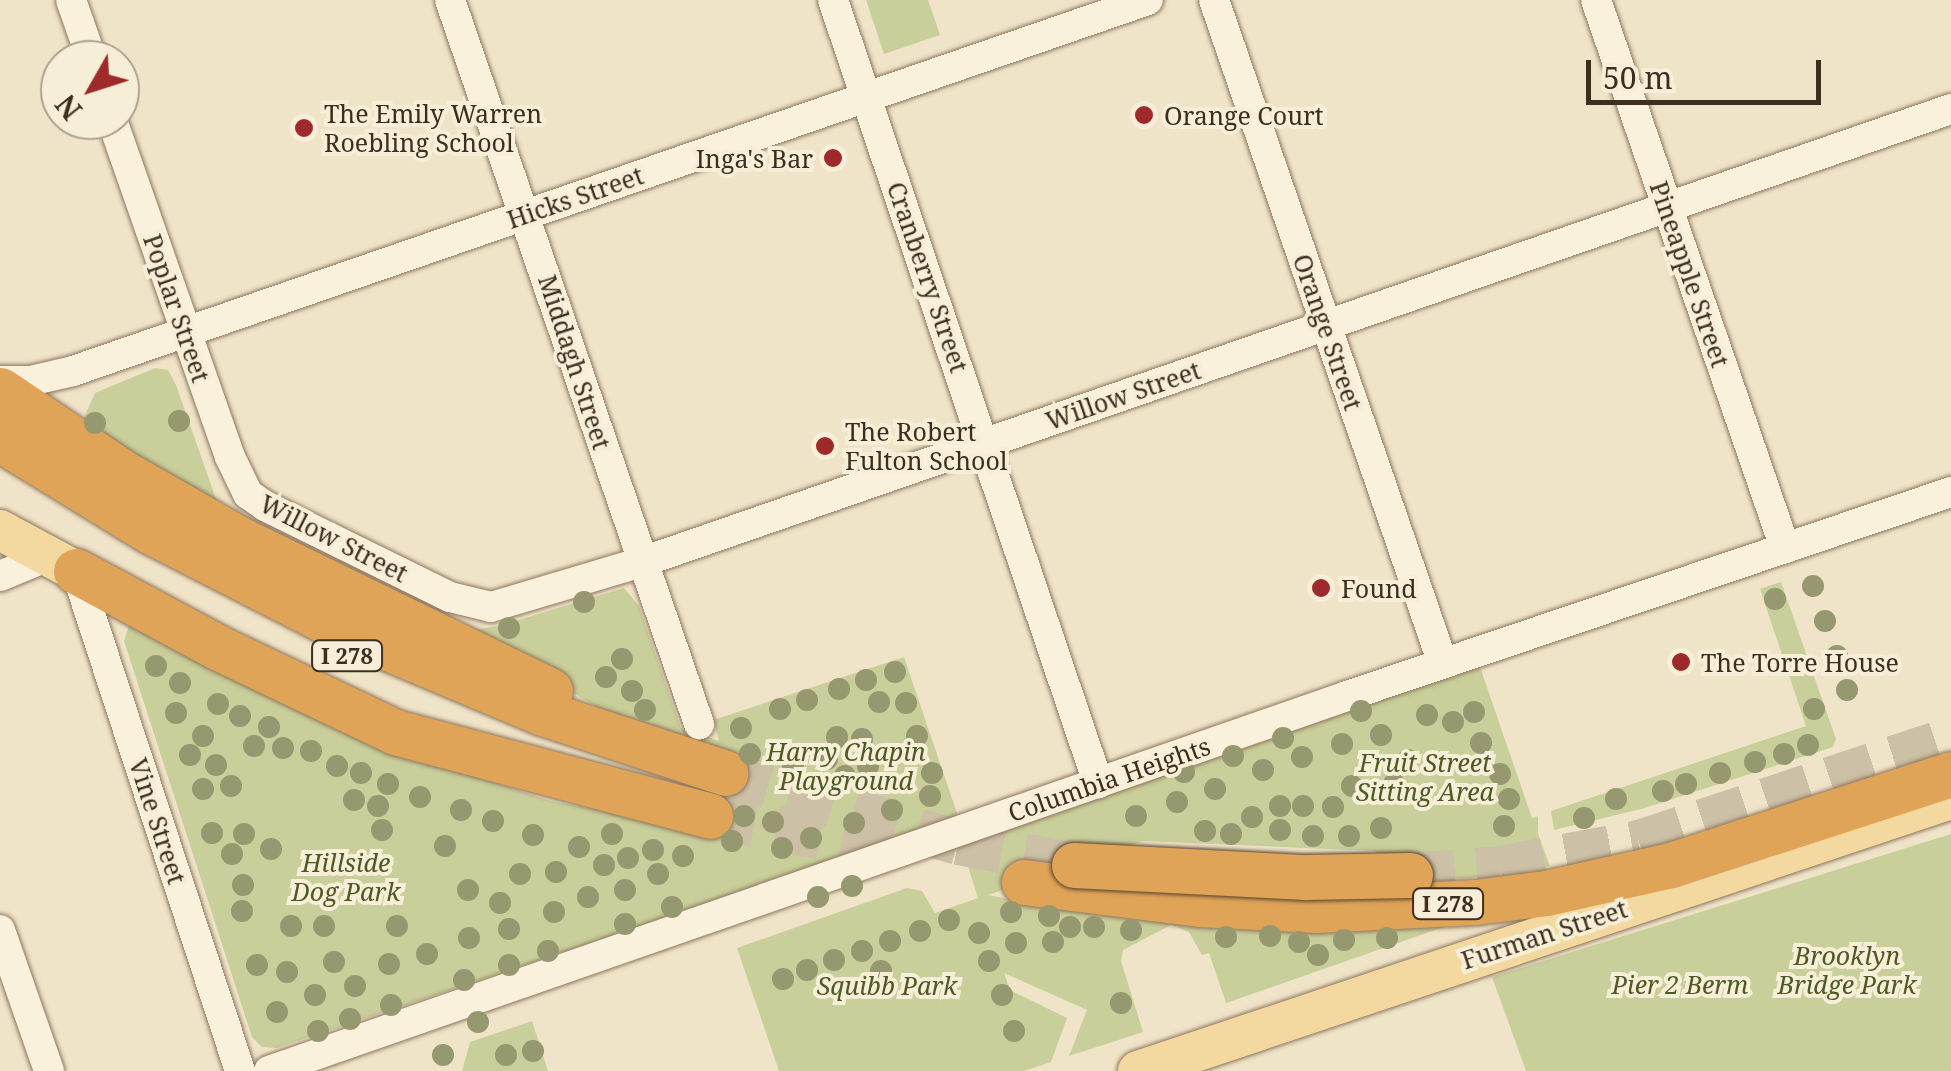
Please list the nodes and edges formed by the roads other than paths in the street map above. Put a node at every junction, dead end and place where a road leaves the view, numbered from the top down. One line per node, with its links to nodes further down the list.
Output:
1 (71, 0): 7 (street)
2 (450, 0): 12 (street, Middagh Street)
3 (833, 0): 8 (street, Cranberry Street)
4 (1148, 0): 8 (street, Hicks Street)
5 (1214, 0): 13 (street, Orange Street)
6 (1596, 0): 11 (street, Pineapple Street)
7 (85, 40)
8 (866, 97): 12 (street, Hicks Street); 18 (street, Cranberry Street)
9 (1951, 108): 11 (street, Willow Street)
10 (119, 140): 14 (street, Poplar Street)
11 (1667, 207): 13 (street, Willow Street); 23 (street, Pineapple Street)
12 (525, 214): 14 (street, Hicks Street); 24 (street, Middagh Street)
13 (1326, 325): 18 (street, Willow Street); 27 (street, Orange Street)
14 (185, 332): 15 (street, Hicks Street); 21 (street, Poplar Street)
15 (0, 380)
16 (0, 390): 29 (highway)
17 (0, 439): 29 (highway, I 278)
18 (986, 443): 24 (street, Willow Street); 31 (street, Cranberry Street)
19 (0, 464): 32 (highway, I 278)
20 (1951, 492): 23 (street, Columbia Heights)
21 (248, 494): 24 (street, Willow Street)
22 (0, 530): 25 (main road)
23 (1785, 548): 27 (street, Columbia Heights)
24 (642, 562): 28 (street, Middagh Street)
25 (62, 564): 26 (street); 32 (highway); 40 (street, Vine Street)
26 (0, 576)
27 (1443, 664): 31 (street, Columbia Heights)
28 (700, 724)
29 (615, 733): 32 (highway, I 278)
30 (1951, 774): 36 (highway, I 278)
31 (1098, 783): 41 (street, Columbia Heights)
32 (718, 794)
33 (1951, 799): 42 (main road, Furman Street)
34 (1074, 865): 35 (highway, I 278, bridge)
35 (1410, 875)
36 (1024, 882)
37 (0, 930): 38 (street)
38 (10, 990): 39 (street)
39 (49, 1071)
40 (240, 1071)
41 (269, 1071)
42 (1138, 1071)

